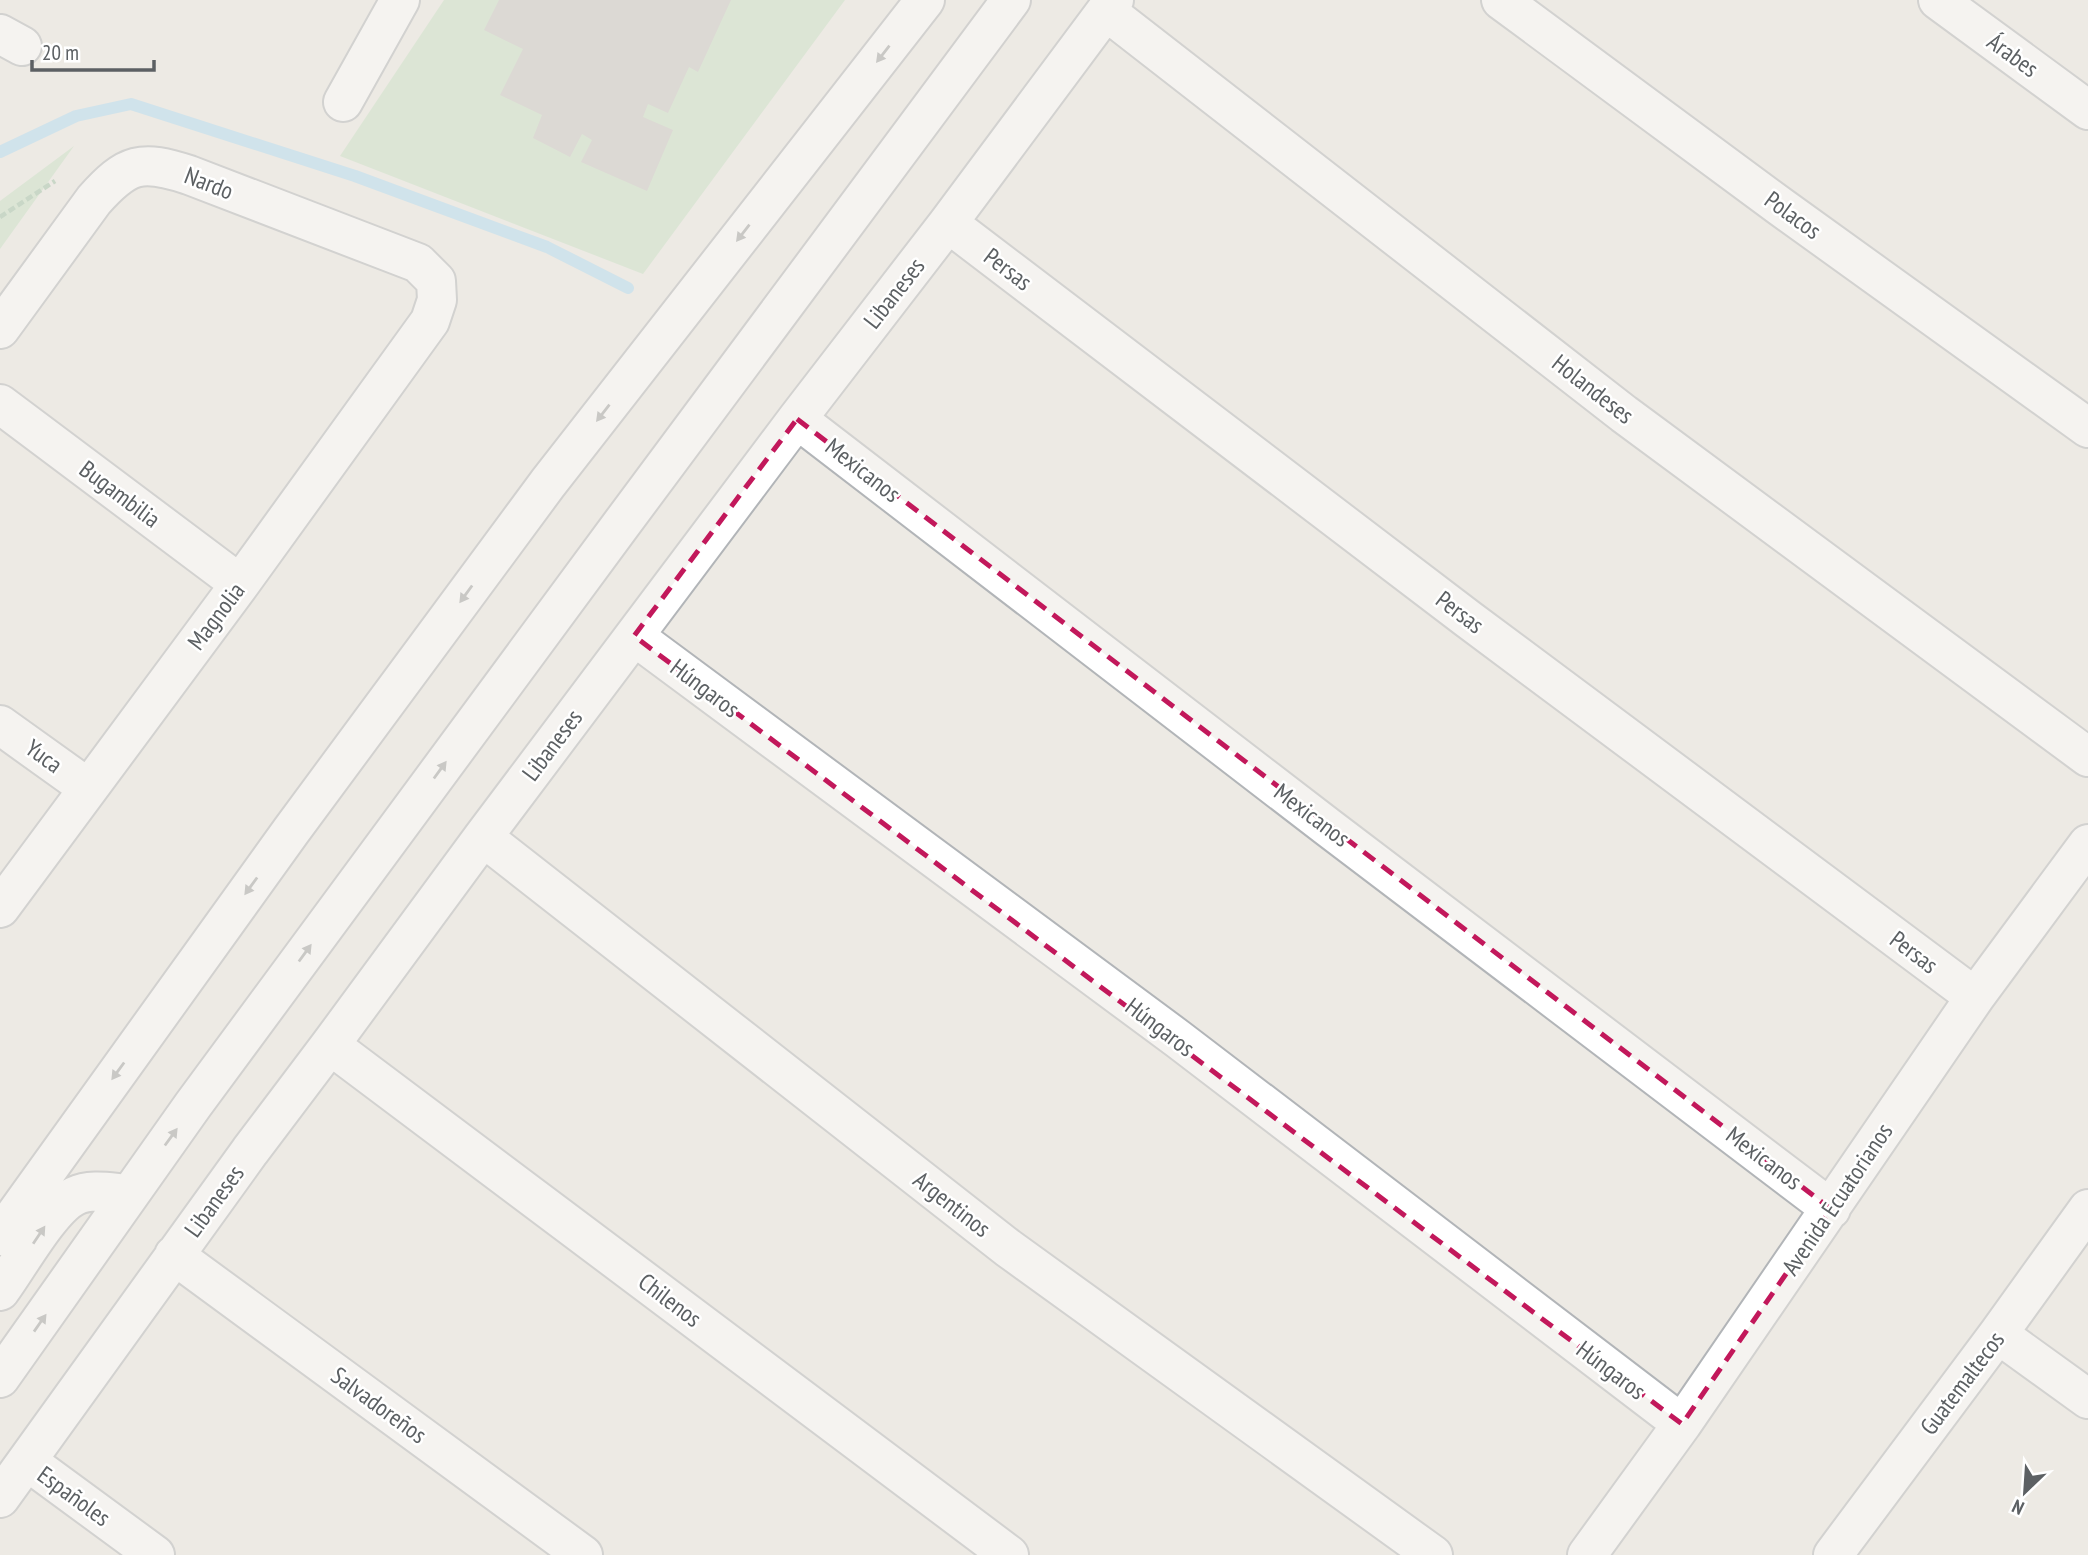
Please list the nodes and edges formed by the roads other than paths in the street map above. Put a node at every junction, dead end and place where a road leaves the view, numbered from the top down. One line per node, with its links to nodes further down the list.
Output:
1 (400, 0): 7 (street)
2 (925, 0): 28 (street, one-way to 28)
3 (1011, 0): 25 (street, one-way to 3)
4 (1501, 0): 14 (street, Polacos)
5 (1938, 0): 8 (street, Árabes)
6 (1110, 6): 9 (street, Libaneses); 18 (street, Holandeses)
7 (343, 102)
8 (2088, 110)
9 (948, 223): 13 (street, Libaneses); 23 (street, Persas)
10 (430, 321): 11 (street, Nardo); 15 (street, Magnolia)
11 (0, 329)
12 (0, 404): 15 (street, Bugambilia)
13 (797, 419): 16 (street, Libaneses); 26 (street, Mexicanos)
14 (2088, 428)
15 (240, 584): 19 (street, Magnolia)
16 (634, 636): 20 (street, Libaneses); 34 (street, Húngaros)
17 (0, 725): 19 (street, Yuca)
18 (2088, 757)
19 (88, 788): 22 (street, Magnolia)
20 (483, 837): 24 (street, Libaneses); 41 (street, Argentinos)
21 (2088, 844): 23 (street, Avenida Ecuatorianos)
22 (0, 908)
23 (1975, 997): 26 (street, Avenida Ecuatorianos)
24 (330, 1045): 29 (street, Libaneses); 40 (street, Chilenos)
25 (130, 1194): 30 (street, one-way to 25); 32 (street, one-way to 25)
26 (1831, 1209): 34 (street, Avenida Ecuatorianos)
27 (2088, 1209): 31 (street, Guatemaltecos)
28 (0, 1236)
29 (174, 1255): 35 (street, Libaneses); 39 (street, Salvadoreños)
30 (0, 1292)
31 (1998, 1334): 33 (street); 37 (street, Guatemaltecos)
32 (0, 1378)
33 (2088, 1399)
34 (1682, 1424): 42 (street, Avenida Ecuatorianos)
35 (27, 1461): 36 (street, Libaneses); 38 (street, Españoles)
36 (0, 1498)
37 (1848, 1550)
38 (155, 1555)
39 (583, 1555)
40 (1009, 1555)
41 (1433, 1555)
42 (1587, 1555)

